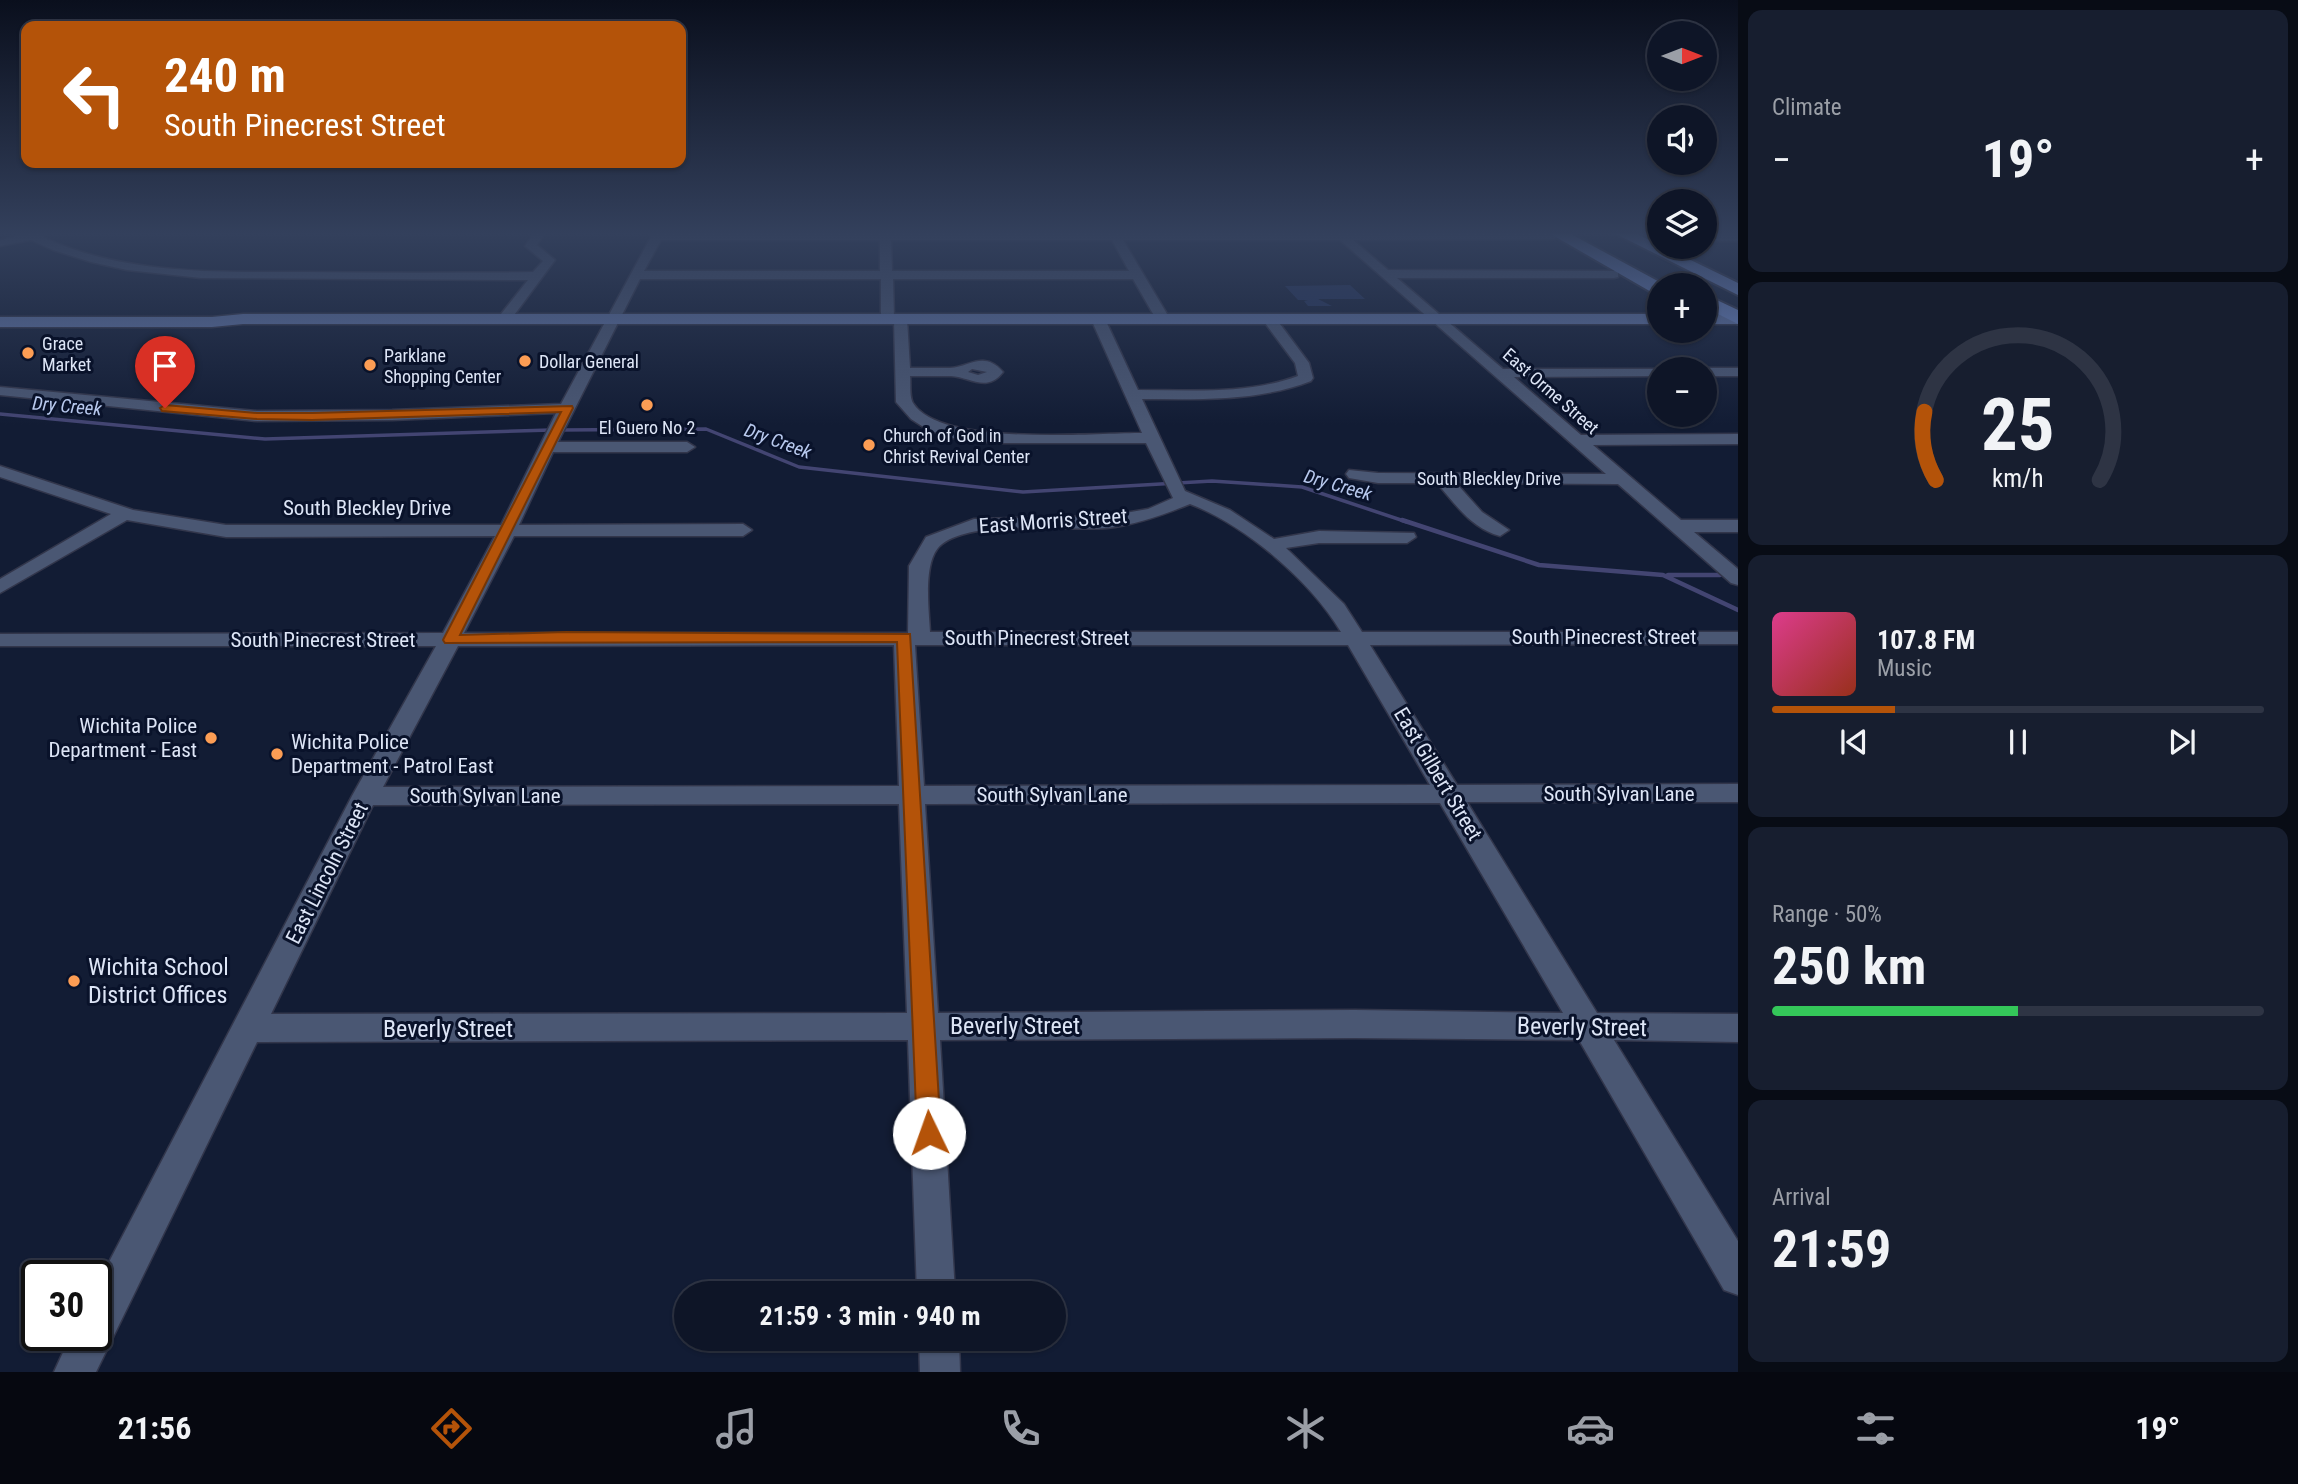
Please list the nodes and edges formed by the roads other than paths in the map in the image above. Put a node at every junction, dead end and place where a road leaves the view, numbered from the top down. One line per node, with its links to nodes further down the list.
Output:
1 (522, 297): 14 (street)
2 (624, 297): 15 (street, East Lincoln Street)
3 (891, 297): 7 (street)
4 (1150, 297): 9 (street)
5 (1412, 297): 11 (street, East Orme Street)
6 (1723, 317): 16 (main road)
7 (894, 319): 8 (main road); 15 (main road); 17 (street)
8 (1098, 319): 9 (main road); 24 (street)
9 (1163, 319): 10 (main road)
10 (1269, 319): 11 (main road); 24 (street)
11 (1437, 319): 12 (main road); 19 (street, East Orme Street)
12 (1647, 319)
13 (0, 320): 14 (main road)
14 (504, 320): 15 (main road)
15 (611, 320): 25 (street, East Lincoln Street)
16 (1738, 335)
17 (901, 372): 18 (street); 26 (street)
18 (959, 372)
19 (1500, 373): 20 (street); 28 (street, East Orme Street)
20 (1647, 373)
21 (1717, 373): 22 (street)
22 (1738, 373)
23 (0, 391): 25 (street)
24 (1130, 394): 26 (street)
25 (559, 428): 29 (street); 40 (street, East Lincoln Street)
26 (1150, 438): 34 (street)
27 (1738, 439): 28 (street)
28 (1578, 440): 33 (street, East Orme Street)
29 (687, 447)
30 (0, 471): 35 (street, South Bleckley Drive)
31 (1356, 474): 32 (street, South Bleckley Drive)
32 (1442, 478): 33 (street, South Bleckley Drive); 39 (street)
33 (1623, 479): 36 (street, East Orme Street)
34 (1177, 487): 42 (street, East Gilbert Street); 46 (street, East Morris Street)
35 (126, 513): 40 (street, South Bleckley Drive); 44 (street)
36 (1677, 526): 37 (street); 43 (street, East Orme Street)
37 (1738, 526)
38 (743, 530): 40 (street, South Bleckley Drive)
39 (1500, 530)
40 (507, 531): 49 (street, East Lincoln Street)
41 (1407, 537): 42 (street)
42 (1272, 545): 45 (street, East Gilbert Street)
43 (1738, 579)
44 (0, 587)
45 (1355, 637): 46 (street, South Pinecrest Street); 47 (street, South Pinecrest Street); 53 (street, East Gilbert Street)
46 (912, 638): 49 (street, South Pinecrest Street); 51 (street, East Morris Street)
47 (1738, 638)
48 (0, 639): 49 (street, South Pinecrest Street)
49 (450, 640): 52 (street, East Lincoln Street)
50 (1738, 793): 53 (street, South Sylvan Lane)
51 (912, 795): 52 (street, South Sylvan Lane); 53 (street, South Sylvan Lane); 54 (street, East Morris Street)
52 (365, 796): 56 (street, East Lincoln Street)
53 (1451, 796): 55 (street, East Gilbert Street)
54 (924, 1027): 55 (street, Beverly Street); 56 (street, Beverly Street); 59 (street, East Morris Street)
55 (1590, 1027): 57 (street, Beverly Street); 58 (street, East Gilbert Street)
56 (249, 1028): 60 (street, East Lincoln Street)
57 (1738, 1028)
58 (1738, 1276)
59 (935, 1281)
60 (112, 1297)
61 (85, 1351): 63 (street)
62 (939, 1351): 64 (street)
63 (74, 1372)
64 (940, 1372)

